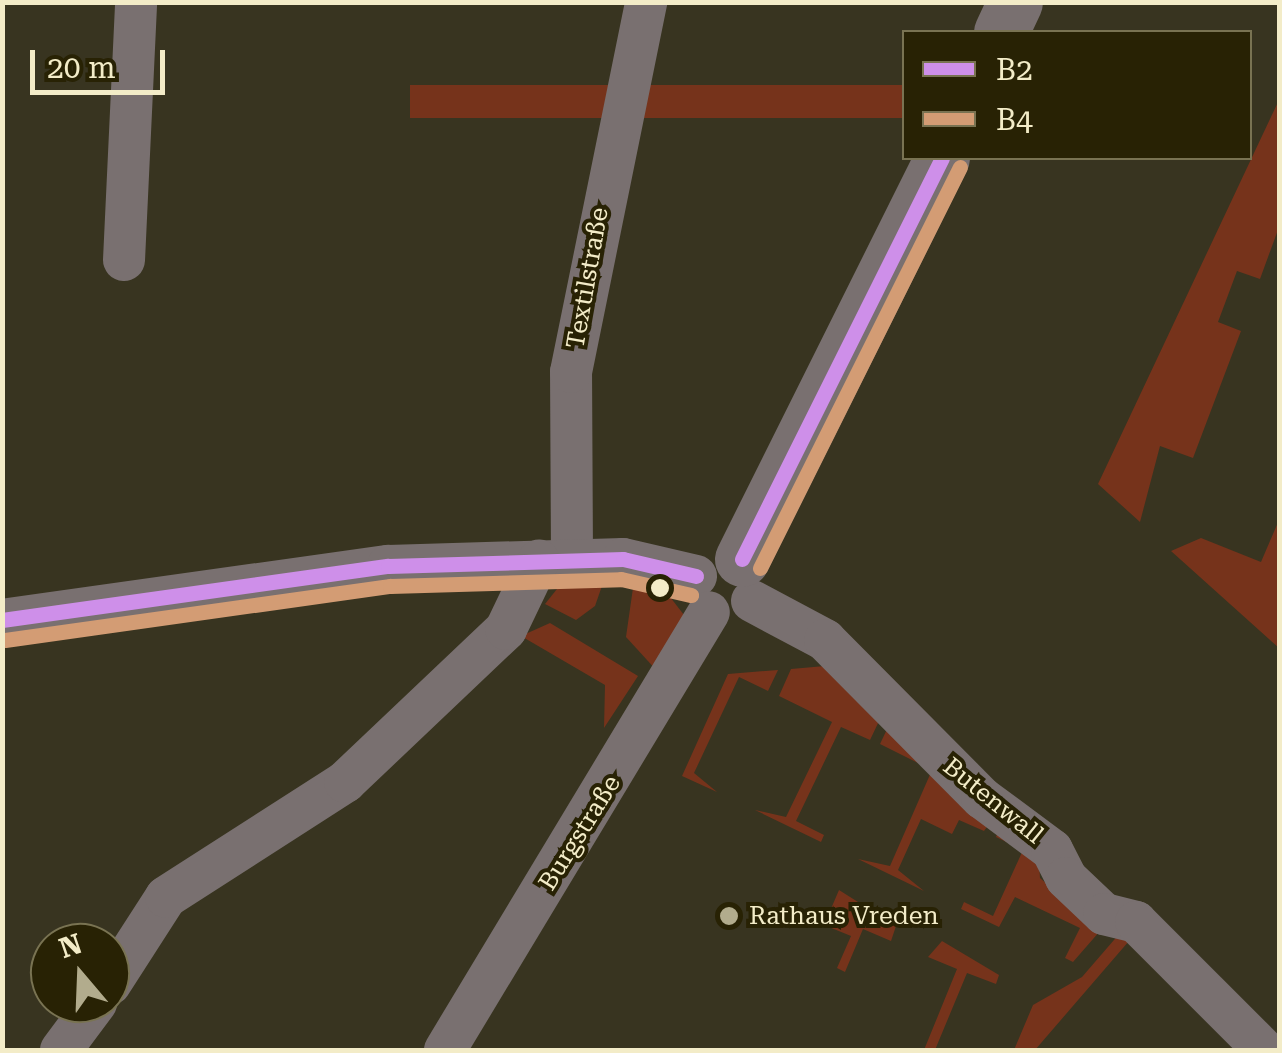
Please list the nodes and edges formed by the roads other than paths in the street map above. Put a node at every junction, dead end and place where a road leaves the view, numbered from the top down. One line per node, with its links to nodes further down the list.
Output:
1 (136, 2): 6 (street)
2 (646, 2): 7 (street, Textilstraße)
3 (1015, 2): 4 (street)
4 (1002, 30)
5 (941, 160): 8 (street)
6 (124, 260)
7 (556, 558): 8 (street, Butenwall); 9 (street, Butenwall); 10 (street)
8 (725, 587): 13 (street, Burgstraße); 14 (street, Butenwall)
9 (2, 620)
10 (130, 953)
11 (81, 1023): 12 (street)
12 (61, 1050)
13 (445, 1050)
14 (1264, 1050)

